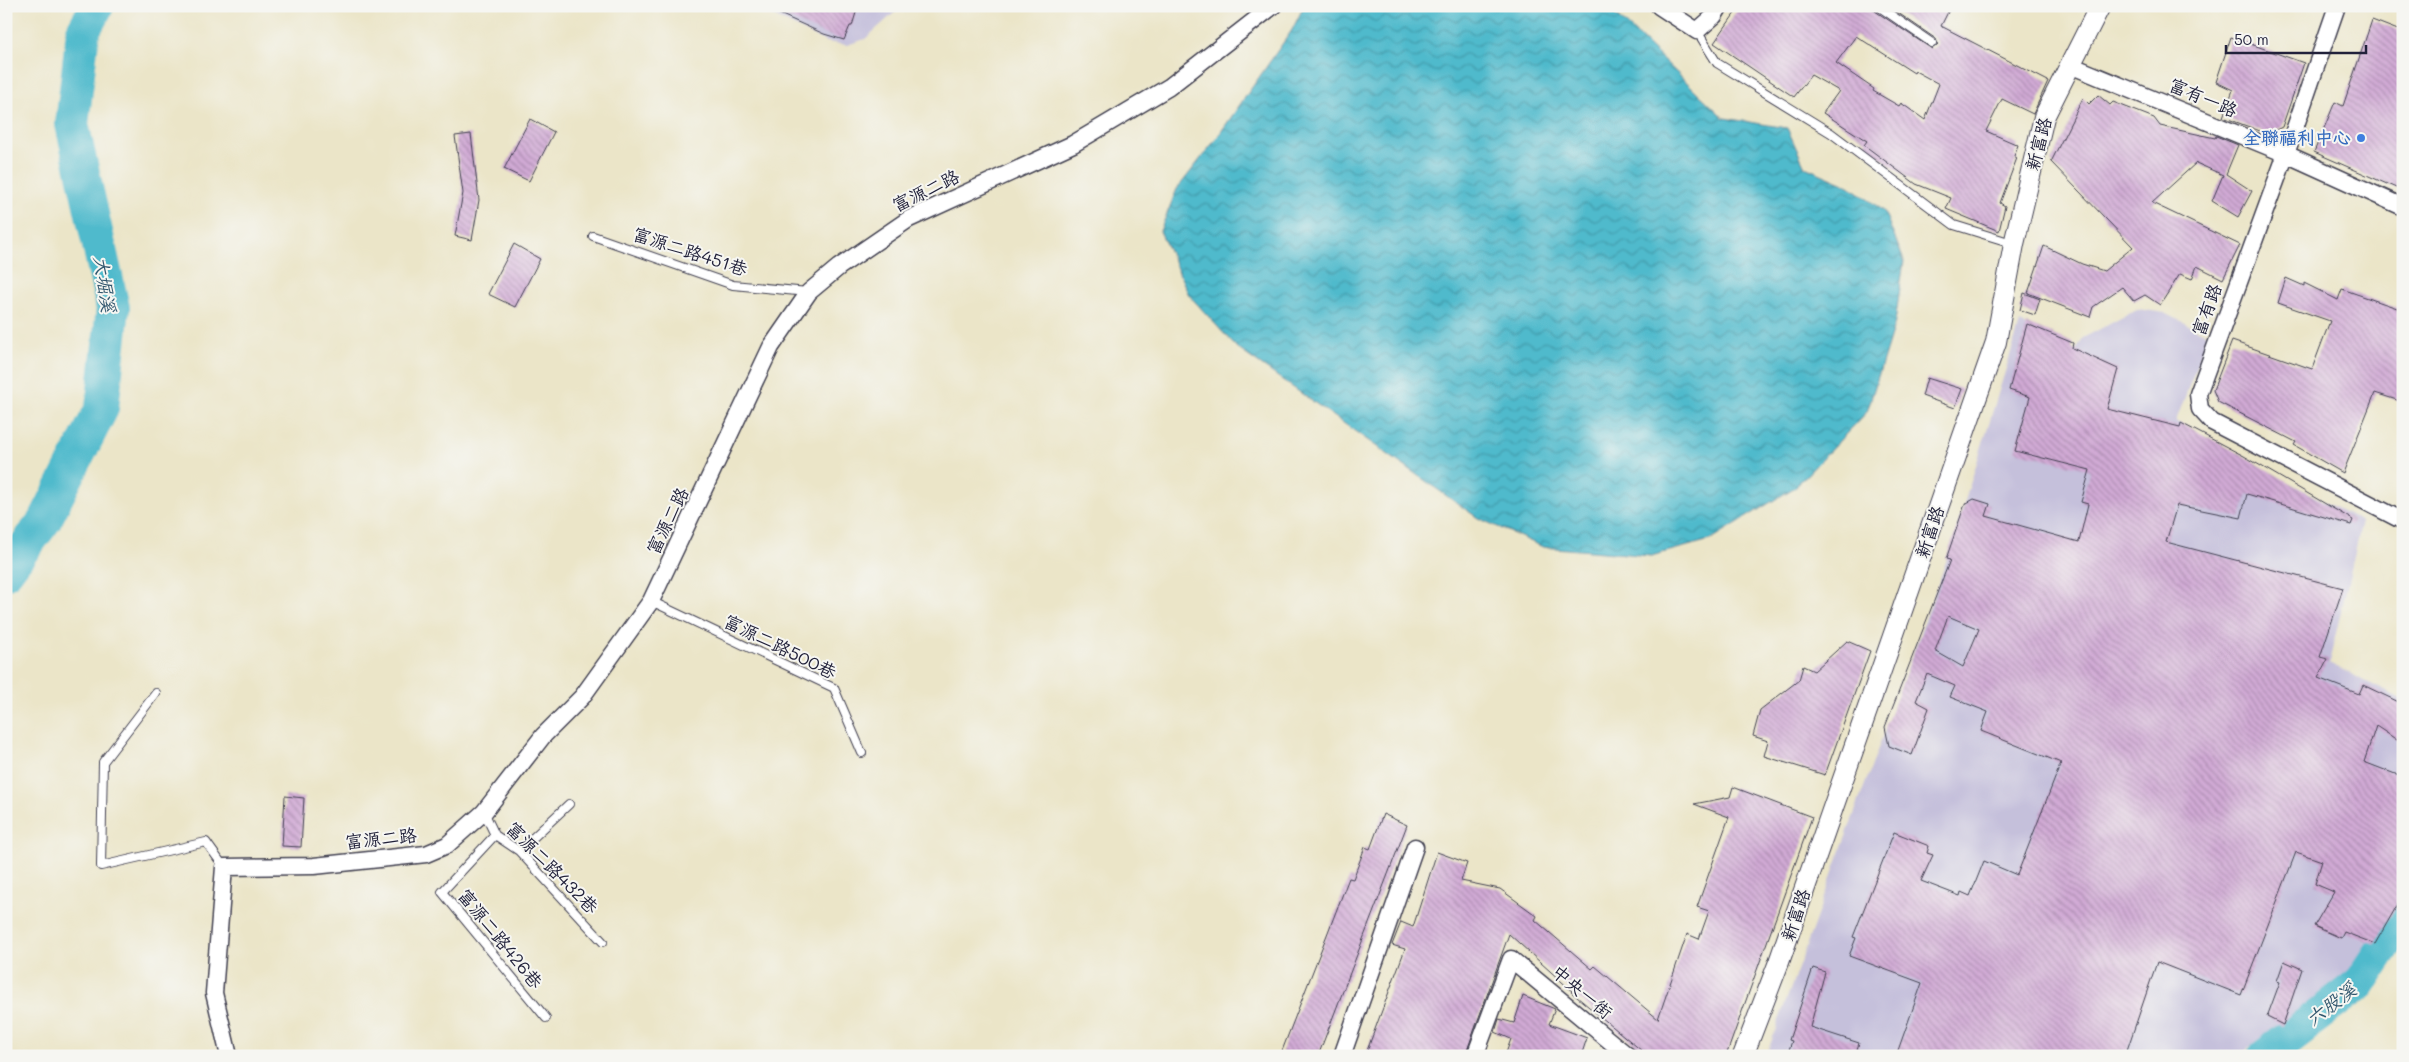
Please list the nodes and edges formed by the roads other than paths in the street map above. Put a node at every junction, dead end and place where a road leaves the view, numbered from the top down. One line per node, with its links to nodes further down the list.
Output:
1 (1273, 6): 14 (street, 富源二路)
2 (1659, 6): 7 (street)
3 (1720, 6): 7 (street)
4 (1878, 6): 8 (lane)
5 (2100, 6): 9 (street, 新富路)
6 (2337, 6): 10 (street, 富有路)
7 (1696, 31): 13 (lane)
8 (1932, 43)
9 (2070, 65): 10 (street, 富有一路); 13 (street, 新富路)
10 (2286, 154): 11 (street, 富有一路); 15 (street, 富有路)
11 (2403, 207)
12 (593, 236): 14 (lane, 富源二路451巷)
13 (2014, 244): 32 (street, 新富路)
14 (809, 292): 16 (street, 富源二路)
15 (2401, 514)
16 (651, 601): 18 (lane, 富源二路500巷); 20 (street, 富源二路)
17 (156, 693): 24 (lane)
18 (862, 753)
19 (569, 804): 23 (lane)
20 (484, 812): 21 (lane, 富源二路432巷); 24 (street, 富源二路)
21 (495, 835): 23 (lane, 富源二路432巷); 26 (lane, 富源二路426巷)
22 (1415, 847): 29 (street)
23 (519, 851): 25 (lane, 富源二路432巷)
24 (224, 867): 28 (street)
25 (604, 942)
26 (546, 1018)
27 (1613, 1050): 30 (street, 中央一街); 31 (street, 中央一街)
28 (229, 1056)
29 (1342, 1056)
30 (1475, 1056)
31 (1628, 1056)
32 (1743, 1056)

